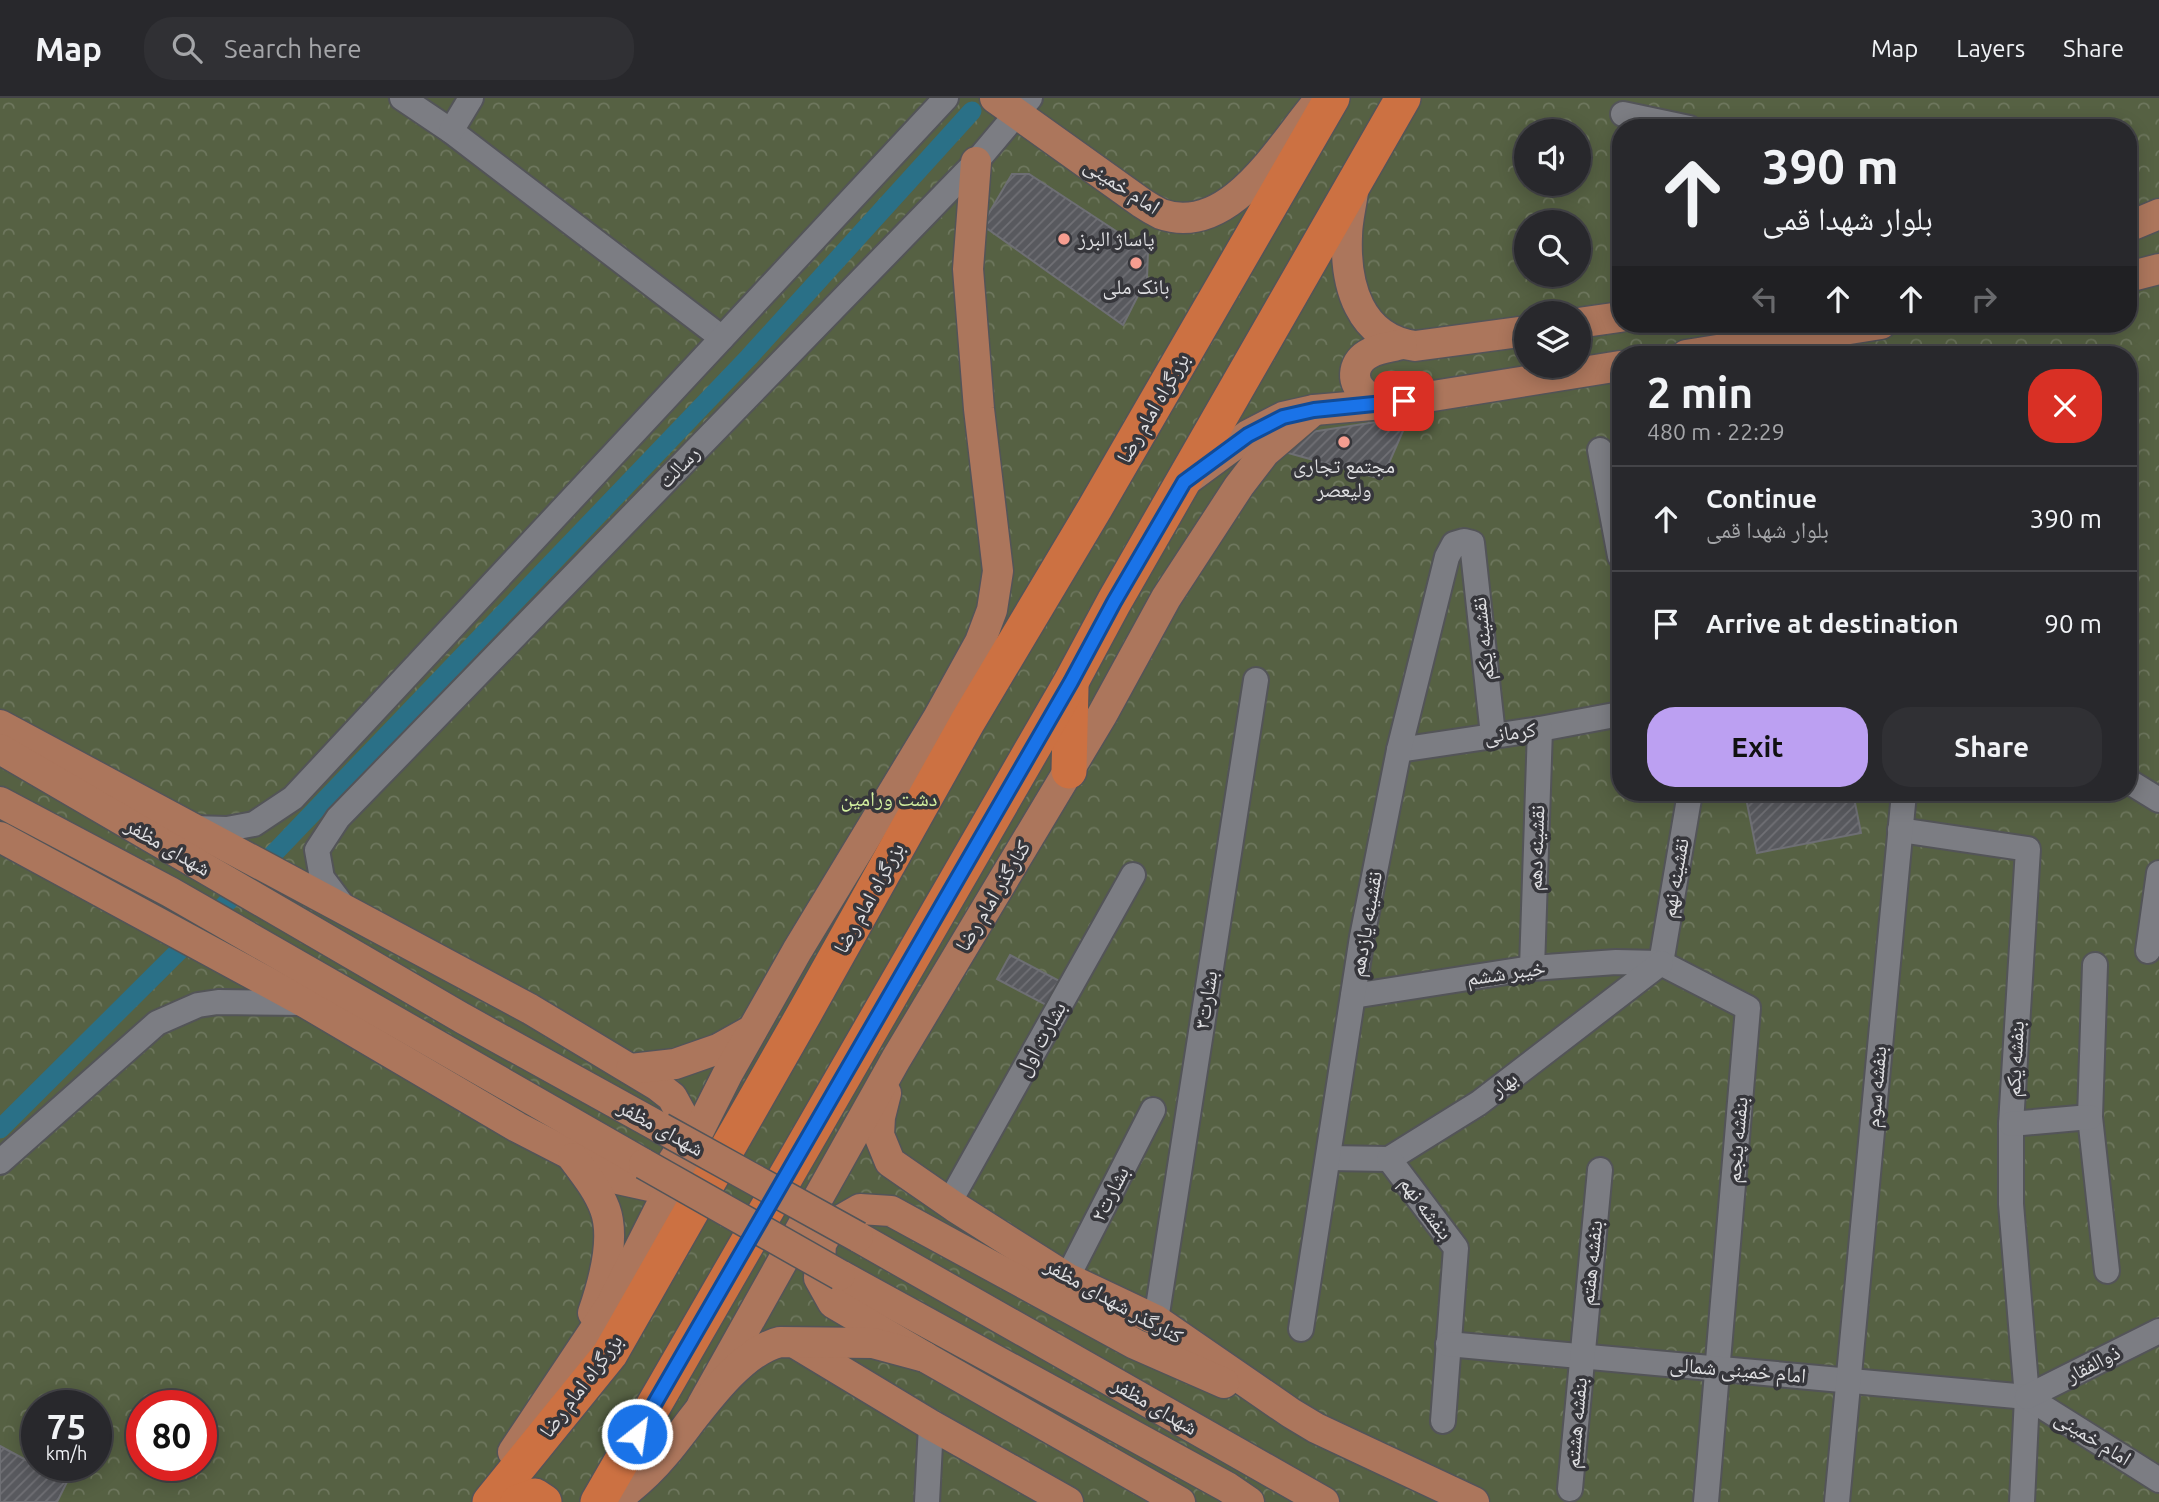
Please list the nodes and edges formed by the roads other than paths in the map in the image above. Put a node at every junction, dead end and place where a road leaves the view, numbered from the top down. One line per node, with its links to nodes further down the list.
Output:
1 (402, 98): 10 (street)
2 (471, 98): 10 (street)
3 (946, 98): 21 (street)
4 (1322, 98): 7 (main road, امام خمینی)
5 (1332, 98): 90 (highway, بزرگراه امام رضا)
6 (1403, 98): 12 (highway)
7 (1014, 103): 11 (street, رسالت)
8 (1623, 114): 9 (street)
9 (1647, 119)
10 (450, 131): 21 (street)
11 (976, 162): 50 (street, رسالت); 57 (main road)
12 (1354, 184): 22 (main road); 28 (highway)
13 (2159, 214): 14 (main road)
14 (2137, 224)
15 (2159, 269): 16 (main road)
16 (2137, 275)
17 (1612, 318): 18 (main road)
18 (1591, 321)
19 (1514, 333): 22 (main road)
20 (1824, 333): 23 (main road)
21 (722, 338): 47 (street)
22 (1402, 344): 25 (main road)
23 (1743, 346)
24 (1612, 367): 25 (main road)
25 (1383, 404): 26 (main road)
26 (1314, 410): 28 (main road); 39 (main road, کنارگذر امام رضا)
27 (1600, 450): 29 (street)
28 (1184, 482): 32 (highway)
29 (1612, 514)
30 (1472, 543): 36 (street, نقشینه یکم); 38 (street, نقشینه یازدهم)
31 (1256, 680): 71 (street, بشارت۳)
32 (1071, 682): 39 (highway); 93 (highway)
33 (1612, 716): 35 (street, کرمانی)
34 (0, 725): 47 (main road)
35 (1540, 729): 36 (street, کرمانی); 54 (street, نقشینه دهم)
36 (1493, 735): 38 (street, کرمانی)
37 (0, 749): 47 (main road, شهدای مظفر)
38 (1399, 750): 55 (street, نقشینه یازدهم)
39 (1069, 771): 58 (main road, کنارگذر امام رضا)
40 (2137, 787): 41 (street)
41 (2159, 800)
42 (1689, 801): 52 (street, نقشینه نهم)
43 (1903, 801): 45 (street, بنفشه سوم)
44 (0, 802): 99 (main road, شهدای مظفر, bridge)
45 (1900, 830): 62 (street, بنفشه یکم); 80 (street, بنفشه سوم)
46 (0, 837): 56 (main road)
47 (202, 844): 50 (main road); 100 (main road, شهدای مظفر, bridge)
48 (2159, 873): 51 (street)
49 (1133, 875): 68 (street, بشارت اول)
50 (347, 912): 59 (main road)
51 (2148, 951)
52 (1661, 963): 54 (street, خیبر ششم); 65 (street, بهار); 79 (street, بنفشه پنجم)
53 (2095, 965): 61 (street)
54 (1532, 968): 55 (street, خیبر ششم)
55 (1353, 996): 64 (street, نقشینه یازدهم)
56 (306, 1003): 63 (main road); 66 (street)
57 (755, 1029): 59 (main road); 76 (main road)
58 (896, 1059): 68 (main road, کنارگذر شهدای مظفر); 82 (main road, کنارگذر امام رضا)
59 (631, 1069): 63 (main road)
60 (1153, 1110): 70 (street, بشارت۲)
61 (2090, 1116): 62 (street); 69 (street)
62 (2011, 1124): 81 (street, بنفشه یکم)
63 (570, 1154): 76 (main road)
64 (1328, 1158): 65 (street); 72 (street, نقشینه یازدهم)
65 (1389, 1159): 75 (street, بنفشه نهم)
66 (0, 1163)
67 (1600, 1170): 77 (street, بنفشه هفتم)
68 (949, 1203): 70 (main road, کنارگذر شهدای مظفر)
69 (2107, 1270)
70 (1067, 1278): 71 (main road, کنارگذر شهدای مظفر)
71 (1156, 1320): 83 (main road, کنارگذر شهدای مظفر)
72 (1301, 1329)
73 (2159, 1331): 81 (street, ذوالفقار)
74 (794, 1343): 78 (main road); 82 (main road); 85 (main road)
75 (1448, 1344): 77 (street, امام خمینی شمالی); 84 (street, بنفشه نهم)
76 (577, 1355): 89 (main road)
77 (1582, 1356): 79 (street, امام خمینی شمالی); 88 (street, بنفشه هشتم)
78 (925, 1357): 83 (main road); 86 (main road)
79 (1717, 1368): 80 (street, امام خمینی شمالی); 103 (street)
80 (1848, 1380): 81 (street, امام خمینی شمالی); 104 (street, بنفشه سوم)
81 (2027, 1397): 87 (street, امام خمینی); 105 (street, بنفشه یکم)
82 (702, 1405): 94 (main road)
83 (1304, 1421): 101 (main road); 102 (main road, کنارگذر شهدای مظفر)
84 (1443, 1421)
85 (930, 1425): 95 (street); 96 (main road)
86 (1137, 1477): 97 (main road); 98 (main road)
87 (2159, 1480)
88 (1570, 1489)
89 (483, 1502)
90 (490, 1502)
91 (517, 1502): 92 (highway)
92 (544, 1502)
93 (598, 1502)
94 (612, 1502)
95 (927, 1502)
96 (1068, 1502)
97 (1156, 1502)
98 (1180, 1502)
99 (1250, 1502)
100 (1324, 1502)
101 (1426, 1502)
102 (1474, 1502)
103 (1706, 1502)
104 (1837, 1502)
105 (2022, 1502)

